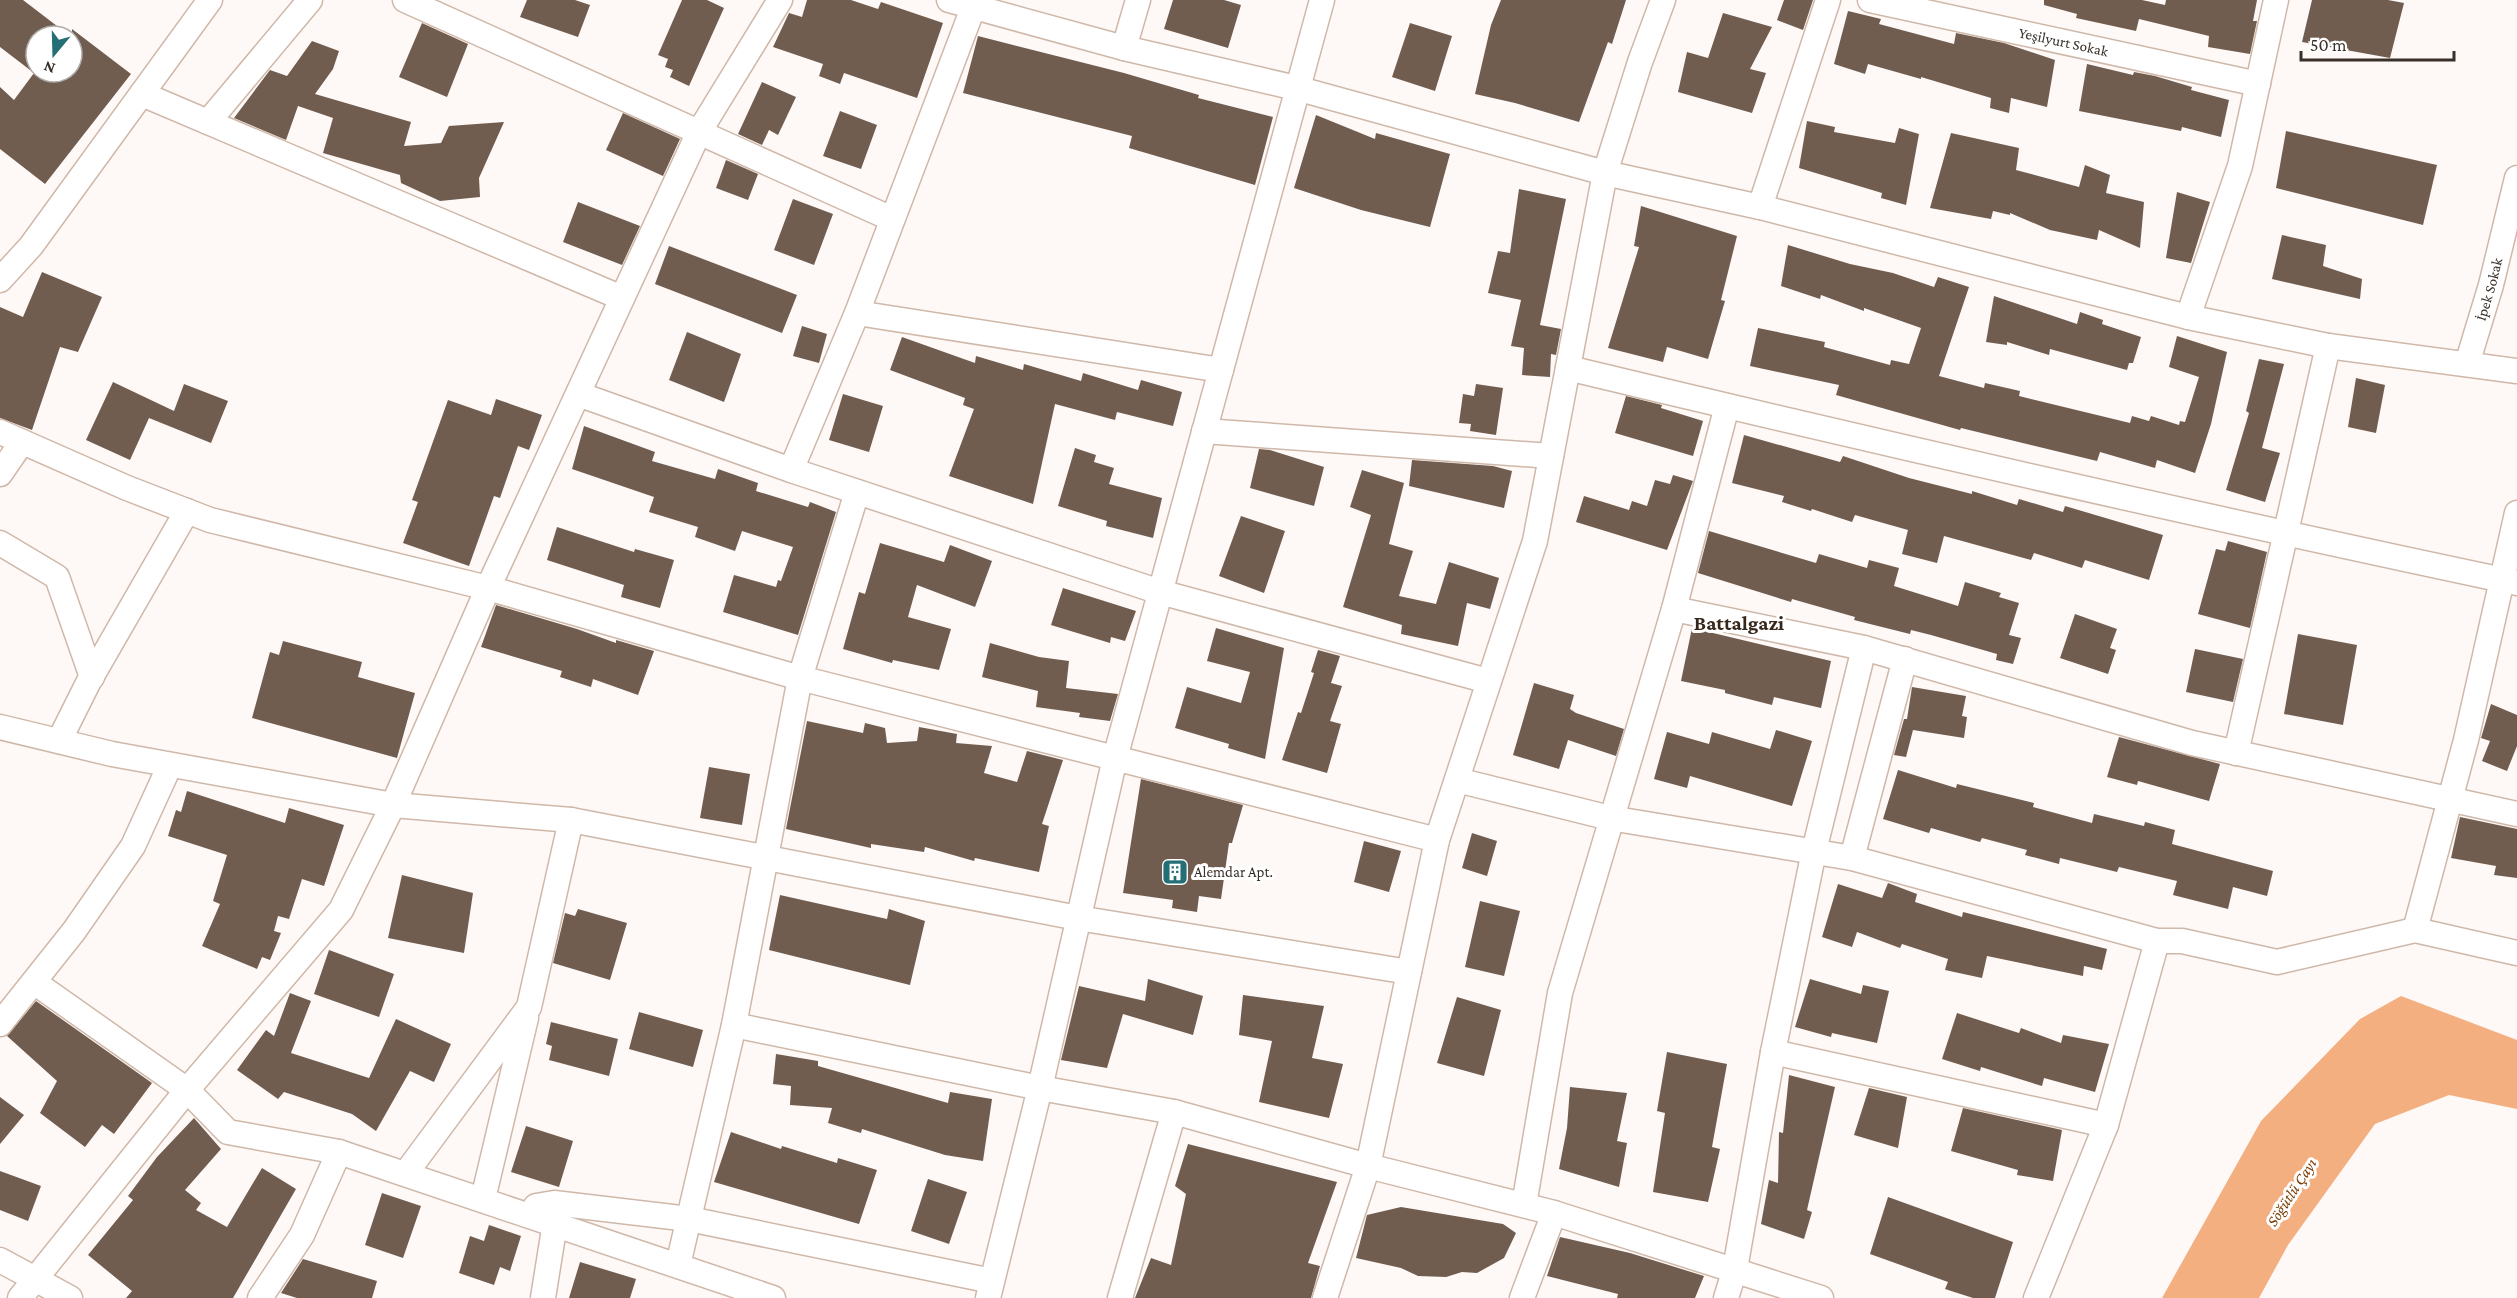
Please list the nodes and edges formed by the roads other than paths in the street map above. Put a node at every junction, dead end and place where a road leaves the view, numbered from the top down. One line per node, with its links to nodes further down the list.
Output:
1 (210, 0): 16 (street)
2 (310, 0): 17 (street)
3 (405, 0): 18 (street)
4 (780, 0): 18 (street)
5 (949, 0): 12 (street)
6 (1138, 0): 13 (street)
7 (1322, 0): 15 (street)
8 (1663, 0): 19 (street)
9 (1828, 0): 21 (street)
10 (1870, 0): 14 (street, Yeşilyurt Sokak)
11 (2276, 0): 14 (street)
12 (973, 8): 13 (street); 22 (street)
13 (1124, 48): 15 (street)
14 (2258, 84): 26 (street)
15 (1296, 88): 19 (street); 30 (street)
16 (142, 94): 17 (street); 23 (street)
17 (208, 122): 24 (street)
18 (699, 132): 22 (street); 24 (street)
19 (1605, 173): 21 (street); 29 (street)
20 (2517, 178): 28 (street, İpek Sokak)
21 (1760, 207): 26 (street)
22 (892, 219): 25 (street)
23 (0, 280)
24 (622, 298): 32 (street)
25 (856, 313): 30 (street); 37 (street)
26 (2188, 317): 27 (street)
27 (2328, 346): 28 (street); 42 (street)
28 (2467, 364): 31 (street)
29 (1568, 368): 33 (street); 36 (street)
30 (1221, 370): 34 (street)
31 (2517, 371)
32 (578, 394): 37 (street); 45 (street)
33 (1727, 406): 42 (street); 47 (street)
34 (1204, 430): 36 (street); 46 (street)
35 (11, 437): 38 (street); 40 (street)
36 (1551, 456): 52 (street)
37 (791, 470): 39 (street)
38 (0, 474)
39 (857, 492): 46 (street); 51 (street)
40 (187, 511): 45 (street); 50 (street)
41 (2517, 513): 44 (street)
42 (2287, 534): 44 (street); 55 (street)
43 (0, 543): 50 (street)
44 (2510, 581): 59 (street)
45 (488, 588): 51 (street); 60 (street)
46 (1160, 592): 52 (street); 56 (street)
47 (1674, 609): 48 (street); 62 (street)
48 (1864, 648): 49 (street); 65 (street)
49 (1905, 659): 55 (street); 67 (street)
50 (92, 676): 54 (street)
51 (800, 678): 56 (street); 66 (street)
52 (1488, 681): 58 (street)
53 (0, 728): 54 (street)
54 (59, 741): 57 (street)
55 (2236, 753): 59 (street)
56 (1115, 758): 64 (street); 68 (street)
57 (170, 765): 60 (street); 73 (street)
58 (1457, 780): 62 (street); 64 (street)
59 (2448, 800): 61 (street); 69 (street)
60 (393, 805): 63 (street); 79 (street)
61 (2517, 814)
62 (1610, 818): 65 (street); 86 (street)
63 (571, 820): 66 (street); 74 (street)
64 (1437, 840): 72 (street)
65 (1815, 851): 67 (street); 77 (street)
66 (767, 857): 68 (street); 76 (street)
67 (1852, 858): 70 (street)
68 (1078, 918): 72 (street); 78 (street)
69 (2415, 930): 70 (street); 71 (street)
70 (2157, 941): 81 (street)
71 (2517, 953)
72 (1409, 972): 83 (street)
73 (34, 982): 75 (street); 79 (street)
74 (529, 1007): 84 (street); 85 (street)
75 (0, 1024)
76 (734, 1024): 78 (street); 89 (street)
77 (1773, 1052): 81 (street); 93 (street)
78 (1040, 1088): 80 (street); 95 (street)
79 (187, 1090): 82 (street); 94 (street)
80 (1174, 1112): 83 (street); 101 (street)
81 (2106, 1125): 106 (street)
82 (339, 1152): 84 (street); 99 (street)
83 (1368, 1166): 86 (street); 102 (street)
84 (406, 1173): 85 (street)
85 (483, 1199): 88 (street)
86 (1524, 1205): 87 (street)
87 (1554, 1213): 93 (street); 103 (street)
88 (530, 1215): 89 (street); 90 (street)
89 (689, 1219): 92 (street); 95 (street)
90 (555, 1223): 92 (street); 100 (street)
91 (0, 1260): 94 (street)
92 (678, 1265): 96 (street)
93 (1735, 1269): 104 (street); 105 (street)
94 (35, 1278): 97 (street); 98 (street)
95 (990, 1290)
96 (762, 1296)
97 (20, 1298)
98 (70, 1298)
99 (260, 1298)
100 (543, 1298)
101 (1120, 1298)
102 (1325, 1298)
103 (1522, 1298)
104 (1726, 1298)
105 (1821, 1298)
106 (2036, 1298)

